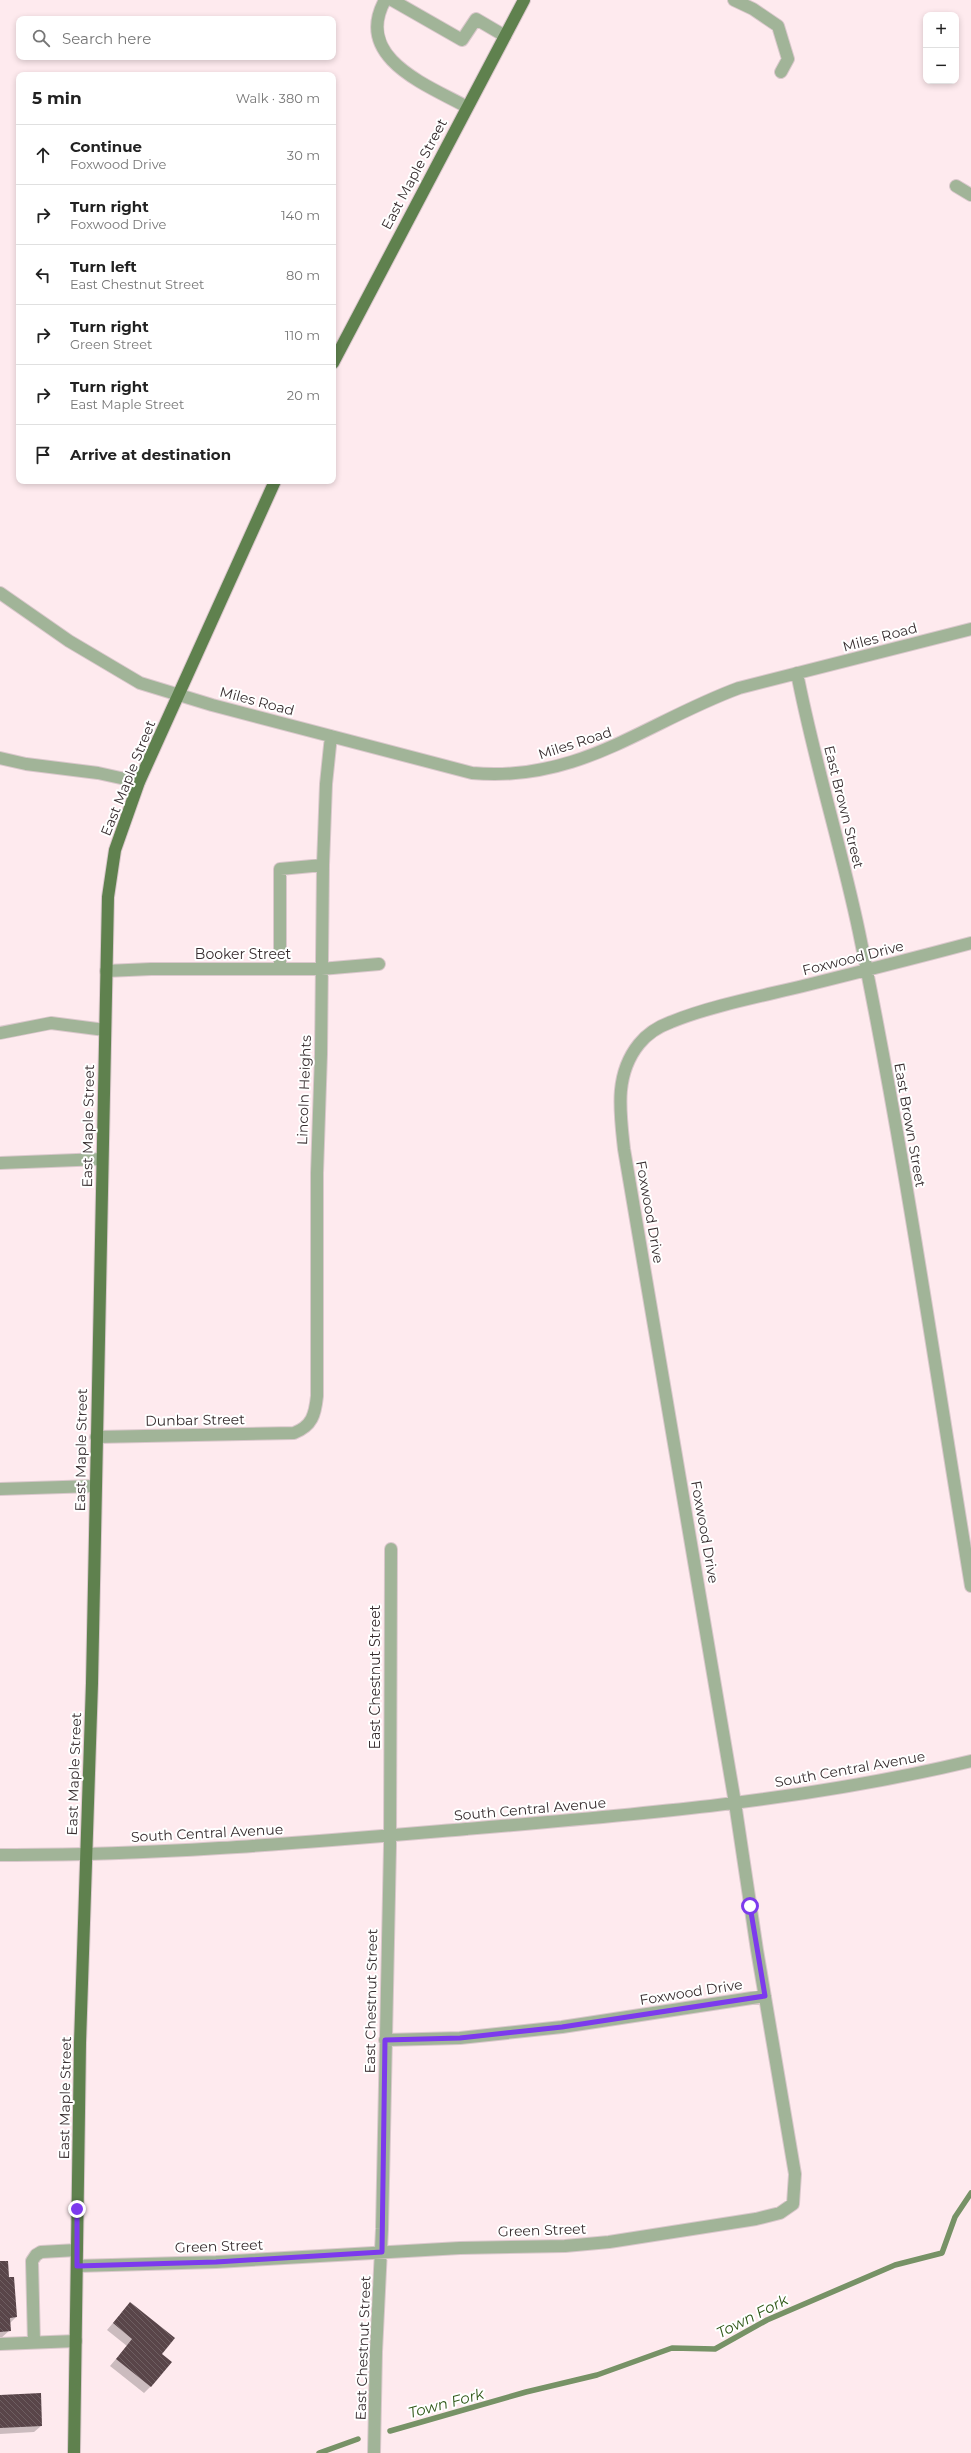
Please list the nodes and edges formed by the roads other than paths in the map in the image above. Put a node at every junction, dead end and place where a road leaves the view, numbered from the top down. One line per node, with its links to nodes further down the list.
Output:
1 (386, 0): 7 (street)
2 (392, 0): 5 (street)
3 (524, 0): 5 (main road, East Maple Street)
4 (734, 0): 6 (street)
5 (505, 36): 7 (main road, East Maple Street)
6 (781, 72)
7 (467, 107): 10 (main road, East Maple Street)
8 (956, 186): 9 (street)
9 (971, 195)
10 (336, 357)
11 (274, 484): 15 (main road, East Maple Street)
12 (0, 593): 15 (street, Miles Road)
13 (971, 629): 14 (street, Miles Road)
14 (798, 673): 16 (street, Miles Road); 25 (street, East Brown Street)
15 (178, 696): 16 (street, Miles Road); 18 (main road, East Maple Street)
16 (331, 736): 19 (street, Lincoln Heights)
17 (0, 758): 18 (street)
18 (139, 782): 24 (main road, East Maple Street)
19 (323, 865): 22 (street); 23 (street, Lincoln Heights)
20 (971, 943): 25 (street, Foxwood Drive)
21 (379, 964): 23 (street, Booker Street)
22 (280, 968): 23 (street, Booker Street); 24 (street, Booker Street)
23 (322, 969): 30 (street, Lincoln Heights)
24 (106, 971): 26 (main road, East Maple Street)
25 (866, 971): 35 (street, East Brown Street); 37 (street, Foxwood Drive)
26 (105, 1030): 27 (street); 28 (main road, East Maple Street)
27 (0, 1033)
28 (102, 1159): 29 (street); 31 (main road, East Maple Street)
29 (0, 1163)
30 (294, 1433): 31 (street, Dunbar Street)
31 (96, 1437): 32 (main road, East Maple Street)
32 (95, 1486): 33 (street); 39 (main road, East Maple Street)
33 (0, 1489)
34 (391, 1549): 38 (street, East Chestnut Street)
35 (971, 1586)
36 (971, 1761): 37 (street, South Central Avenue)
37 (735, 1803): 38 (street, South Central Avenue); 41 (street, Foxwood Drive)
38 (389, 1836): 39 (street, South Central Avenue); 42 (street, East Chestnut Street)
39 (87, 1854): 40 (street, South Central Avenue); 43 (main road, East Maple Street)
40 (0, 1855)
41 (765, 1996): 42 (street, Foxwood Drive); 44 (street, Green Street)
42 (385, 2040): 44 (street, East Chestnut Street)
43 (77, 2250): 45 (main road, East Maple Street); 47 (street)
44 (382, 2252): 45 (street, Green Street); 50 (street, East Chestnut Street)
45 (77, 2266): 46 (main road, East Maple Street)
46 (76, 2341): 47 (street); 49 (main road, East Maple Street)
47 (34, 2343): 48 (street)
48 (0, 2344)
49 (74, 2453)
50 (374, 2453)

